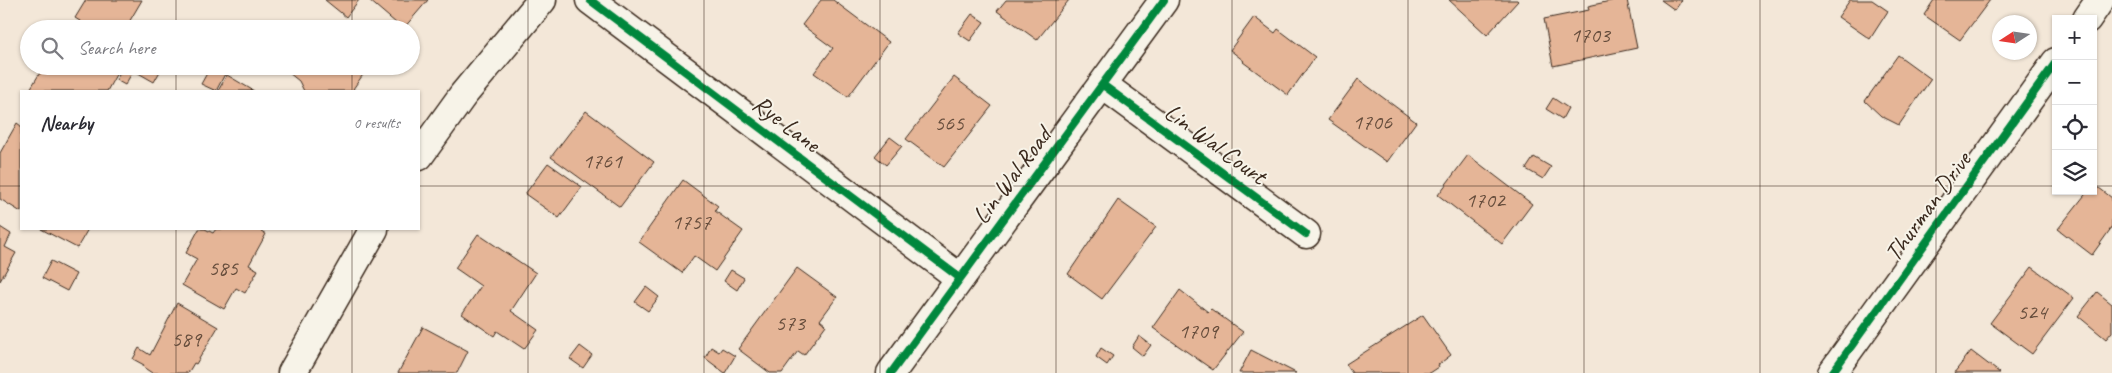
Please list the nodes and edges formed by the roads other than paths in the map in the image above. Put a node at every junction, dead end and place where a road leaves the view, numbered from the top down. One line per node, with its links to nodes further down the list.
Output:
1 (542, 0): 8 (street)
2 (590, 0): 11 (street, Rye Lane)
3 (1164, 0): 7 (street, Lin Wal Road)
4 (2100, 0): 5 (street)
5 (2089, 15)
6 (2052, 68): 14 (street, Thurman Drive)
7 (1103, 85): 10 (street, Lin Wal Court); 11 (street, Lin Wal Road)
8 (420, 155)
9 (373, 230): 12 (street)
10 (1306, 234)
11 (960, 278): 13 (street, Lin Wal Road)
12 (292, 373)
13 (891, 373)
14 (1832, 373)

